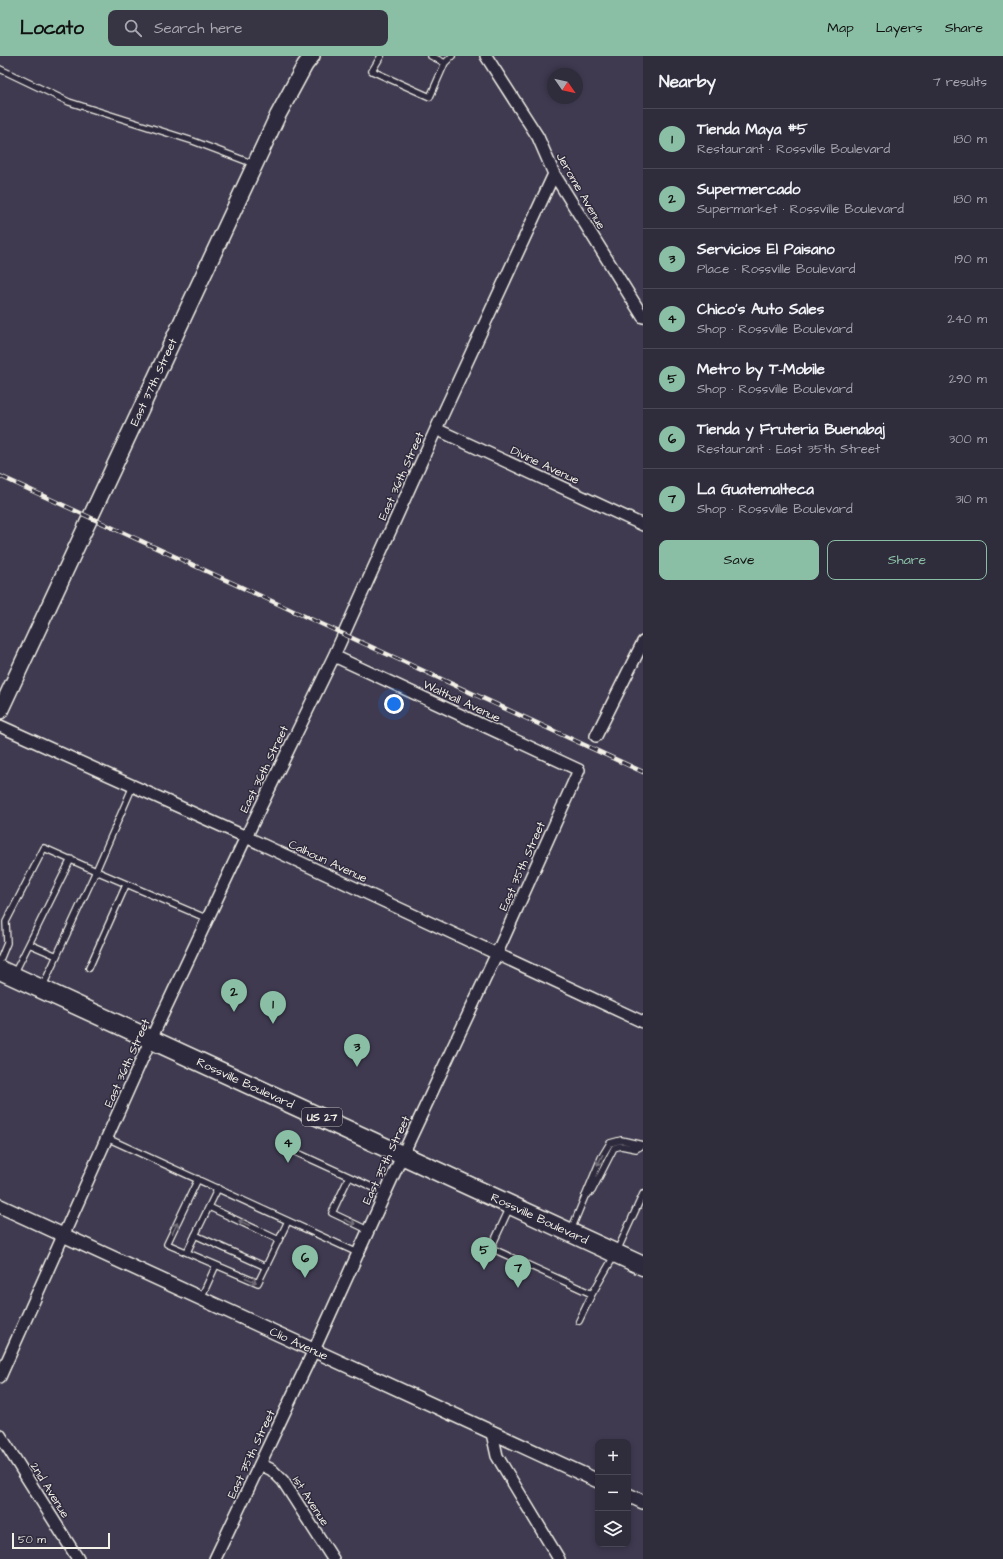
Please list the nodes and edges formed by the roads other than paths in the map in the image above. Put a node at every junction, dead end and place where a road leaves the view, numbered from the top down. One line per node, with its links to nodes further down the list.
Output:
1 (312, 56): 8 (main road, East 37th Street)
2 (381, 56): 6 (lane)
3 (432, 56): 6 (lane)
4 (452, 56): 6 (lane)
5 (486, 56): 9 (street, Jerome Avenue)
6 (445, 63)
7 (0, 69): 8 (lane)
8 (256, 165): 15 (main road, East 37th Street)
9 (554, 174): 10 (street, Jerome Avenue); 11 (street, East 36th Street)
10 (643, 318)
11 (436, 429): 12 (street, Divine Avenue); 14 (street, East 36th Street)
12 (643, 525)
13 (643, 642): 17 (street)
14 (334, 656): 18 (street, Walthall Avenue); 20 (street, East 36th Street)
15 (0, 711)
16 (0, 726): 19 (street, Calhoun Avenue)
17 (596, 736)
18 (579, 770): 26 (street, East 35th Street)
19 (133, 786): 20 (street, Calhoun Avenue); 22 (lane)
20 (246, 837): 24 (street, East 36th Street); 26 (street, Calhoun Avenue)
21 (71, 859): 22 (lane); 25 (lane); 28 (lane)
22 (96, 871): 23 (lane); 27 (lane)
23 (126, 885): 24 (lane); 29 (lane)
24 (208, 919): 33 (street, East 36th Street)
25 (29, 944): 27 (lane); 30 (lane)
26 (497, 953): 32 (street, Calhoun Avenue); 37 (street, East 35th Street)
27 (57, 956): 31 (lane)
28 (0, 960)
29 (89, 968)
30 (7, 973): 31 (highway, Rossville Boulevard / US 27)
31 (42, 989): 33 (highway, Rossville Boulevard / US 27)
32 (643, 1022)
33 (151, 1039): 34 (street, East 36th Street); 37 (highway, Rossville Boulevard / US 27)
34 (107, 1138): 39 (lane); 49 (street, East 36th Street)
35 (643, 1145): 48 (lane, one-way to 48)
36 (291, 1150): 38 (lane)
37 (403, 1154): 41 (street, East 35th Street); 43 (highway, Rossville Boulevard / US 27)
38 (349, 1177): 41 (lane); 47 (lane, one-way to 47)
39 (198, 1179): 40 (lane); 54 (lane, one-way to 39)
40 (218, 1188): 45 (lane); 46 (lane)
41 (385, 1194): 47 (street, East 35th Street)
42 (643, 1194): 56 (lane)
43 (511, 1205): 48 (highway, Rossville Boulevard / US 27); 53 (lane)
44 (0, 1206): 49 (street, Clio Avenue)
45 (209, 1207): 50 (lane); 51 (lane, one-way to 45)
46 (288, 1221): 51 (lane); 55 (lane)
47 (368, 1230): 55 (street, East 35th Street)
48 (570, 1232): 56 (highway, Rossville Boulevard / US 27)
49 (64, 1235): 61 (street, Clio Avenue); 64 (street, East 36th Street)
50 (196, 1235): 54 (lane); 59 (lane)
51 (279, 1240): 59 (lane)
52 (482, 1244): 53 (lane)
53 (491, 1248): 60 (lane)
54 (187, 1252): 57 (lane)
55 (358, 1253): 63 (street, East 35th Street)
56 (616, 1253): 58 (highway, Rossville Boulevard / US 27); 60 (lane)
57 (216, 1265): 59 (lane, one-way to 59); 61 (lane)
58 (643, 1266)
59 (266, 1267)
60 (592, 1294): 62 (lane)
61 (201, 1298): 63 (street, Clio Avenue)
62 (579, 1321)
63 (314, 1350): 65 (street, Clio Avenue); 67 (street, East 35th Street)
64 (0, 1377)
65 (492, 1433): 68 (street, Clio Avenue); 74 (street)
66 (0, 1435): 71 (street, 2nd Avenue)
67 (260, 1464): 72 (street, East 35th Street); 73 (street, 1st Avenue)
68 (595, 1480)
69 (631, 1496): 70 (street)
70 (643, 1502)
71 (78, 1559)
72 (215, 1559)
73 (332, 1559)
74 (560, 1559)

